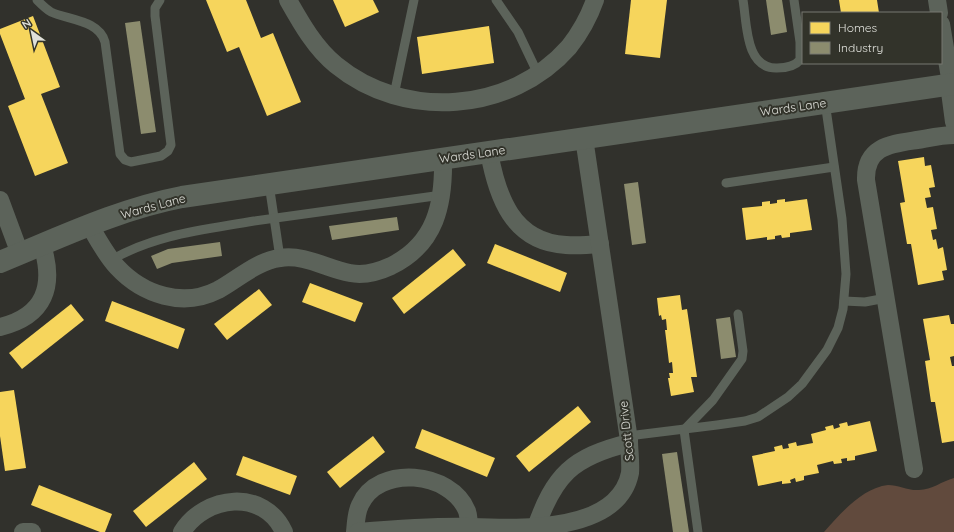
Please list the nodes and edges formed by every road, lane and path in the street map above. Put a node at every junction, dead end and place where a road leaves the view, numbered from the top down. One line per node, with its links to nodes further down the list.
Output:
1 (36, 0): 2 (lane)
2 (160, 0)
3 (288, 0): 14 (street)
4 (414, 0): 14 (lane)
5 (496, 0): 12 (lane)
6 (596, 0): 12 (street)
7 (743, 0): 8 (lane)
8 (794, 0)
9 (937, 0): 10 (street)
10 (939, 12)
11 (942, 30): 13 (street)
12 (538, 74): 14 (street)
13 (951, 84): 15 (street, Wards Lane); 16 (street)
14 (394, 95)
15 (825, 102): 18 (street, Wards Lane); 21 (lane)
16 (954, 122)
17 (954, 135): 34 (street)
18 (584, 138): 19 (street, Wards Lane); 28 (street, Scott Drive)
19 (489, 152): 20 (street, Wards Lane); 28 (street)
20 (443, 158): 23 (street, Wards Lane); 24 (street)
21 (834, 167): 22 (lane); 35 (lane)
22 (726, 183)
23 (270, 184): 26 (lane); 27 (street, Wards Lane)
24 (442, 195): 26 (lane); 31 (street)
25 (0, 200): 30 (street)
26 (274, 218): 31 (lane); 32 (lane)
27 (90, 226): 29 (street, Wards Lane); 32 (street)
28 (600, 244): 39 (street, Scott Drive)
29 (42, 245): 30 (street, Wards Lane); 37 (street)
30 (20, 254): 33 (street, Wards Lane)
31 (280, 258): 32 (street)
32 (111, 260)
33 (0, 262)
34 (886, 298): 35 (lane); 40 (street)
35 (844, 301): 38 (lane)
36 (738, 314): 38 (lane)
37 (0, 327)
38 (684, 430): 39 (lane); 48 (lane)
39 (628, 440): 42 (street); 42 (street, Scott Drive)
40 (914, 469)
41 (469, 530): 42 (street, Scott Drive); 47 (street, Scott Drive); 47 (street)
42 (535, 530)
43 (23, 532): 44 (street)
44 (32, 532)
45 (182, 532): 46 (street)
46 (284, 532)
47 (357, 532)
48 (698, 532)

